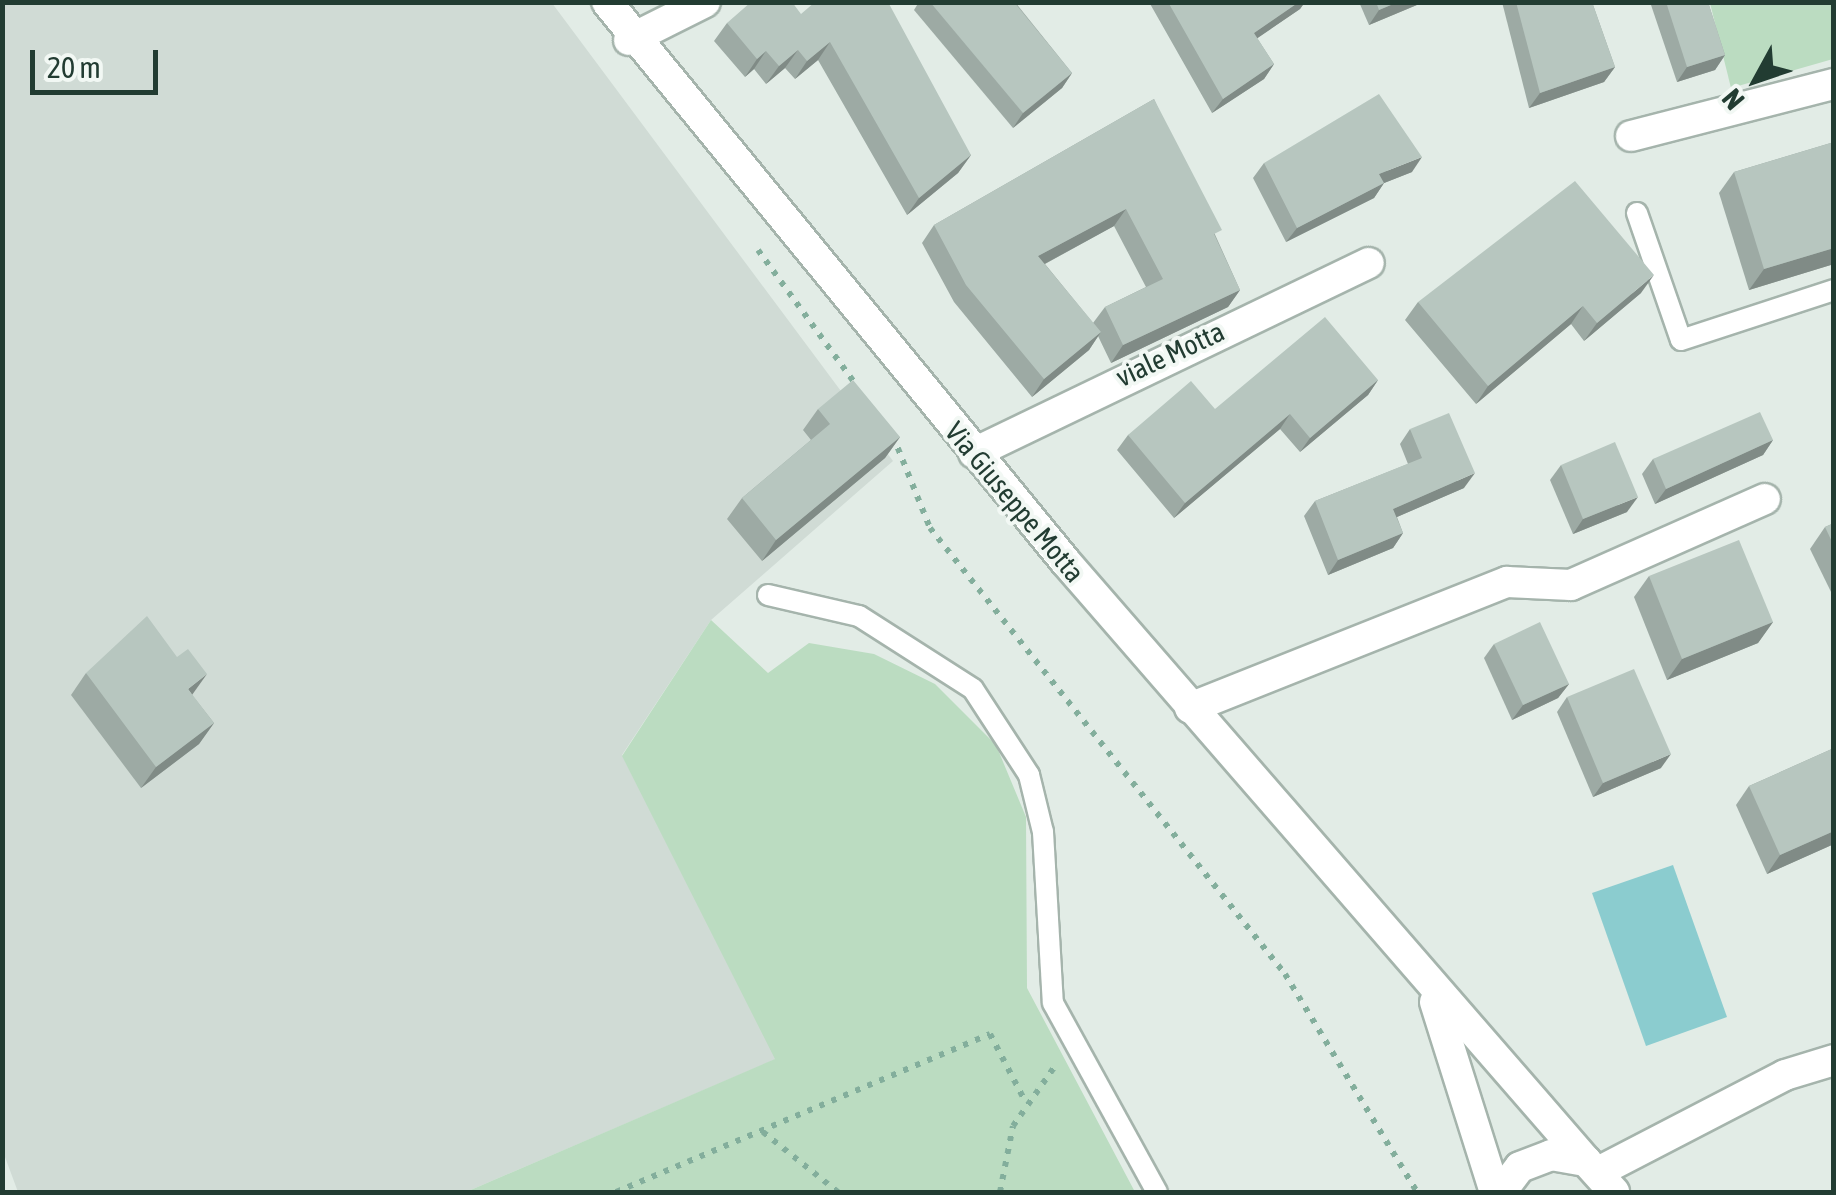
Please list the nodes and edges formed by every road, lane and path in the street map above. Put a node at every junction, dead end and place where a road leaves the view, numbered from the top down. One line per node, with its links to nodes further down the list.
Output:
1 (607, 2): 3 (main road, Via Giuseppe Motta)
2 (706, 2): 3 (main road)
3 (629, 40): 12 (main road, Via Giuseppe Motta)
4 (1834, 84): 5 (main road)
5 (1631, 136)
6 (1636, 214): 9 (lane)
7 (749, 238): 10 (path)
8 (1368, 263): 12 (main road, viale Motta)
9 (1834, 290)
10 (862, 394)
11 (884, 425): 26 (path)
12 (974, 453): 15 (main road, Via Giuseppe Motta)
13 (1765, 499): 15 (main road)
14 (768, 594): 17 (lane)
15 (1190, 708): 16 (main road, Via Giuseppe Motta)
16 (1433, 994): 21 (main road, Via Giuseppe Motta); 27 (main road, Via Giuseppe Motta)
17 (1081, 1049): 19 (path); 25 (lane)
18 (1834, 1060): 21 (main road)
19 (1025, 1101): 20 (path); 24 (path)
20 (763, 1132): 22 (path); 23 (path)
21 (1605, 1179): 27 (main road, Via Giuseppe Motta)
22 (616, 1192)
23 (838, 1192)
24 (1000, 1192)
25 (1157, 1192)
26 (1417, 1192)
27 (1498, 1192)

